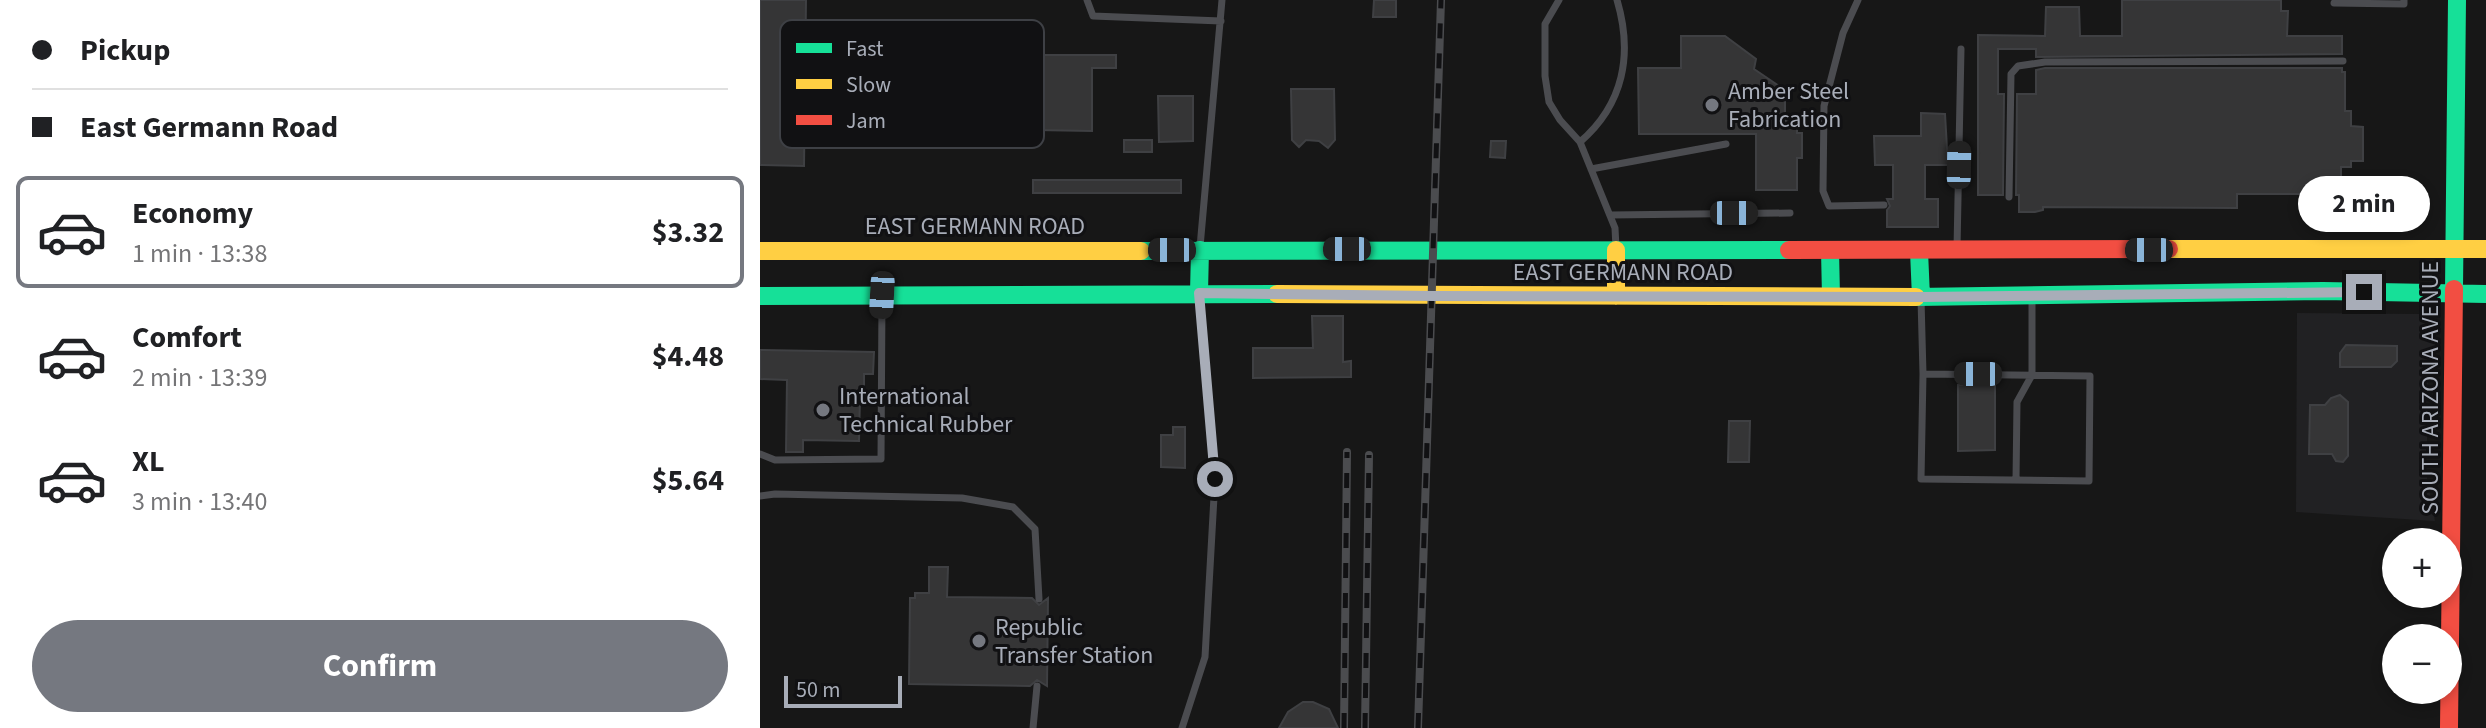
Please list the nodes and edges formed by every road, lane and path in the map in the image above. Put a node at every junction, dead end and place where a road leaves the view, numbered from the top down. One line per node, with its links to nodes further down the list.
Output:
1 (1087, 0): 9 (lane)
2 (1222, 0): 9 (lane)
3 (1559, 0): 12 (lane)
4 (1617, 0): 12 (lane)
5 (1858, 0): 16 (lane)
6 (2404, 0): 8 (lane)
7 (2457, 0): 19 (main road, SOUTH ARIZONA AVENUE)
8 (2334, 3)
9 (1221, 21): 21 (lane)
10 (1961, 49): 24 (lane)
11 (2343, 61): 15 (lane)
12 (1580, 142): 14 (lane)
13 (1726, 144): 14 (lane)
14 (1591, 169): 18 (lane)
15 (2009, 197)
16 (1884, 205)
17 (1790, 213): 18 (lane)
18 (1610, 215): 22 (lane)
19 (2455, 249): 20 (main road, EAST GERMANN ROAD); 24 (main road, EAST GERMANN ROAD); 28 (main road, SOUTH ARIZONA AVENUE)
20 (2486, 249)
21 (1200, 250): 22 (main road, EAST GERMANN ROAD); 25 (main road, EAST GERMANN ROAD); 27 (main road)
22 (1616, 250): 23 (main road, EAST GERMANN ROAD); 32 (main road)
23 (1830, 250): 26 (main road, EAST GERMANN ROAD); 33 (main road)
24 (1957, 250): 26 (main road, EAST GERMANN ROAD)
25 (760, 251)
26 (1919, 251): 35 (main road)
27 (1199, 293): 30 (main road, EAST GERMANN ROAD); 32 (main road, EAST GERMANN ROAD); 44 (lane)
28 (2455, 293): 29 (main road, EAST GERMANN ROAD); 34 (main road, EAST GERMANN ROAD); 45 (main road, SOUTH ARIZONA AVENUE)
29 (2486, 294)
30 (882, 295): 31 (main road, EAST GERMANN ROAD); 38 (lane)
31 (760, 296)
32 (1616, 296): 33 (main road, EAST GERMANN ROAD)
33 (1831, 296): 35 (main road, EAST GERMANN ROAD)
34 (2032, 296): 35 (main road, EAST GERMANN ROAD); 37 (lane)
35 (1921, 297): 36 (lane)
36 (1923, 374): 37 (lane); 39 (lane)
37 (2032, 375): 39 (lane); 39 (lane)
38 (760, 454)
39 (2016, 480)
40 (760, 496): 41 (lane)
41 (1039, 599)
42 (1037, 686): 43 (lane)
43 (1033, 728)
44 (1182, 728)
45 (2449, 728)

